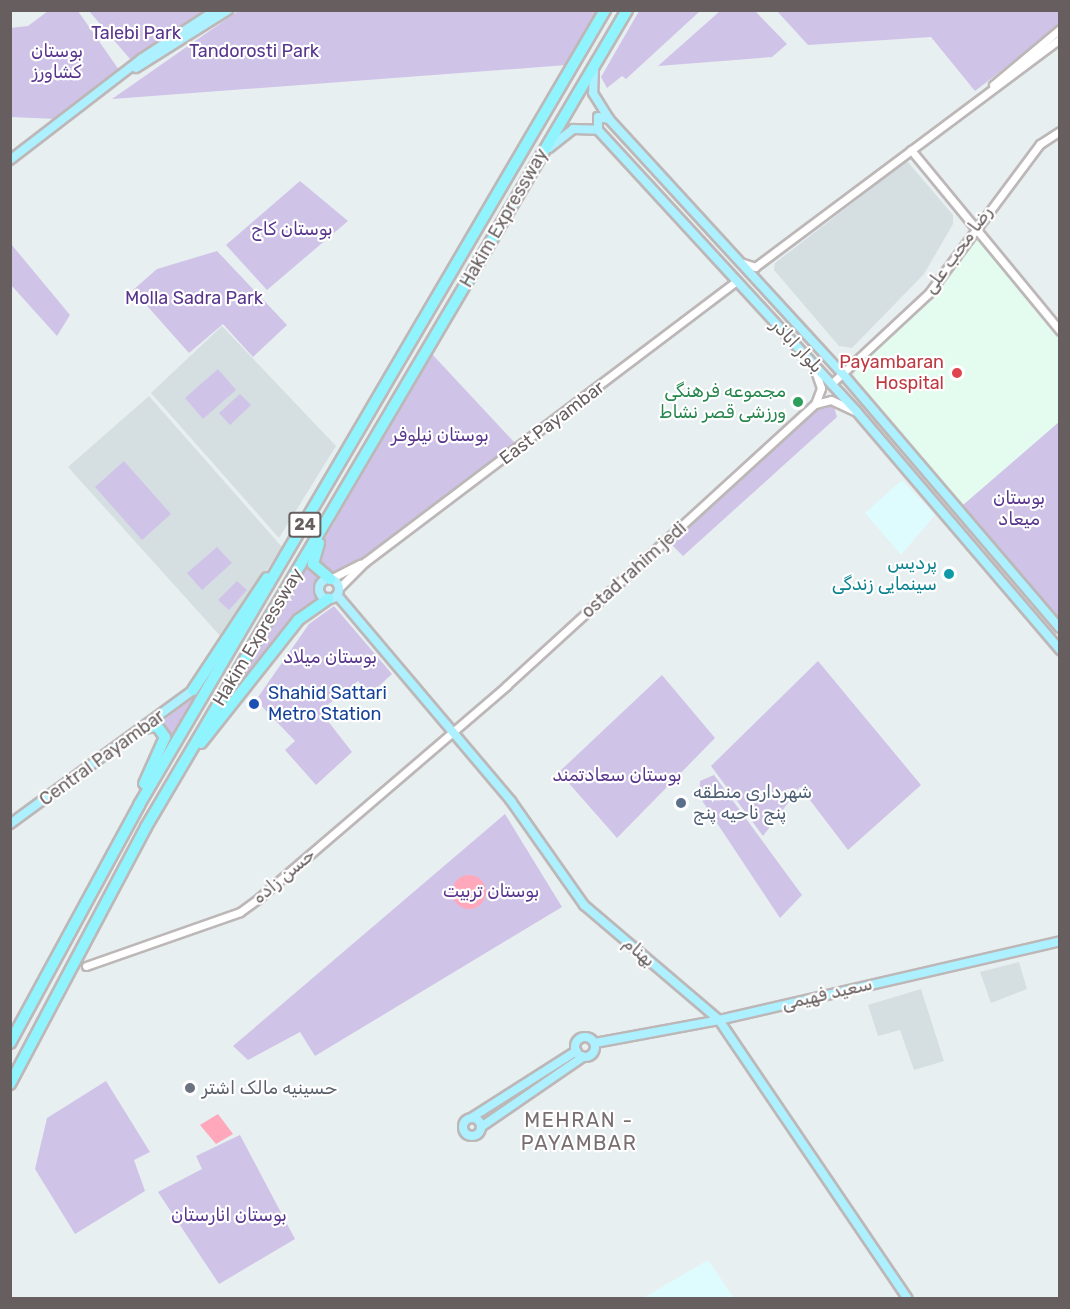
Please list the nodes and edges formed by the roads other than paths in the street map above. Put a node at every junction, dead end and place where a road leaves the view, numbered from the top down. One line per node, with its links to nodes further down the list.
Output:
1 (216, 10): 8 (main road)
2 (228, 10): 8 (main road)
3 (605, 10): 26 (highway, Hakim Expressway / 24)
4 (627, 10): 7 (highway, Hakim Expressway / 24)
5 (1059, 29): 9 (street)
6 (1059, 39): 9 (street)
7 (595, 65): 10 (main road, بلوار اباذر); 15 (highway, Hakim Expressway / 24)
8 (136, 68): 14 (main road)
9 (992, 87): 13 (street)
10 (609, 119): 11 (main road); 17 (main road, بلوار اباذر)
11 (598, 130): 15 (main road); 18 (main road, بلوار اباذر)
12 (1059, 131): 16 (street, رضا محب علی)
13 (911, 150): 16 (street); 17 (street)
14 (10, 160)
15 (535, 165): 25 (highway, Hakim Expressway / 24)
16 (974, 227): 19 (street); 21 (street, رضا محب علی)
17 (740, 261): 21 (main road, بلوار اباذر)
18 (736, 281): 20 (main road, بلوار اباذر); 27 (street, East Payambar)
19 (1059, 331)
20 (811, 362): 22 (main road, بلوار اباذر); 23 (street)
21 (842, 374): 22 (street, رضا محب علی); 30 (main road, بلوار اباذر)
22 (831, 384): 24 (main road, بلوار اباذر)
23 (815, 404): 24 (street); 34 (street, ostad rahim jedi)
24 (857, 412): 31 (main road, بلوار اباذر)
25 (329, 517): 28 (highway); 35 (highway, Hakim Expressway / 24)
26 (291, 548): 32 (highway); 36 (highway, Hakim Expressway / 24)
27 (365, 562): 28 (street, East Payambar); 29 (street, East Payambar)
28 (330, 579): 29 (main road, بهنام); 29 (main road)
29 (334, 595): 34 (main road, بهنام); 35 (highway)
30 (1059, 628)
31 (1059, 650)
32 (193, 690): 33 (main road, Central Payambar)
33 (143, 728): 36 (highway); 37 (main road, Central Payambar)
34 (450, 731): 39 (street, حسن زاده); 40 (main road, بهنام)
35 (180, 769): 45 (highway, Hakim Expressway / 24)
36 (139, 805): 41 (highway, Hakim Expressway / 24)
37 (10, 824)
38 (1059, 941): 40 (main road, سعید فهیمی)
39 (86, 966)
40 (719, 1020): 42 (main road, سعید فهیمی); 48 (main road, بهنام)
41 (10, 1043)
42 (595, 1043): 43 (main road, سعید فهیمی); 44 (main road)
43 (576, 1051): 44 (main road); 46 (main road)
44 (583, 1057): 47 (main road)
45 (10, 1084)
46 (471, 1118): 47 (main road); 47 (main road)
47 (481, 1127)
48 (907, 1299)

